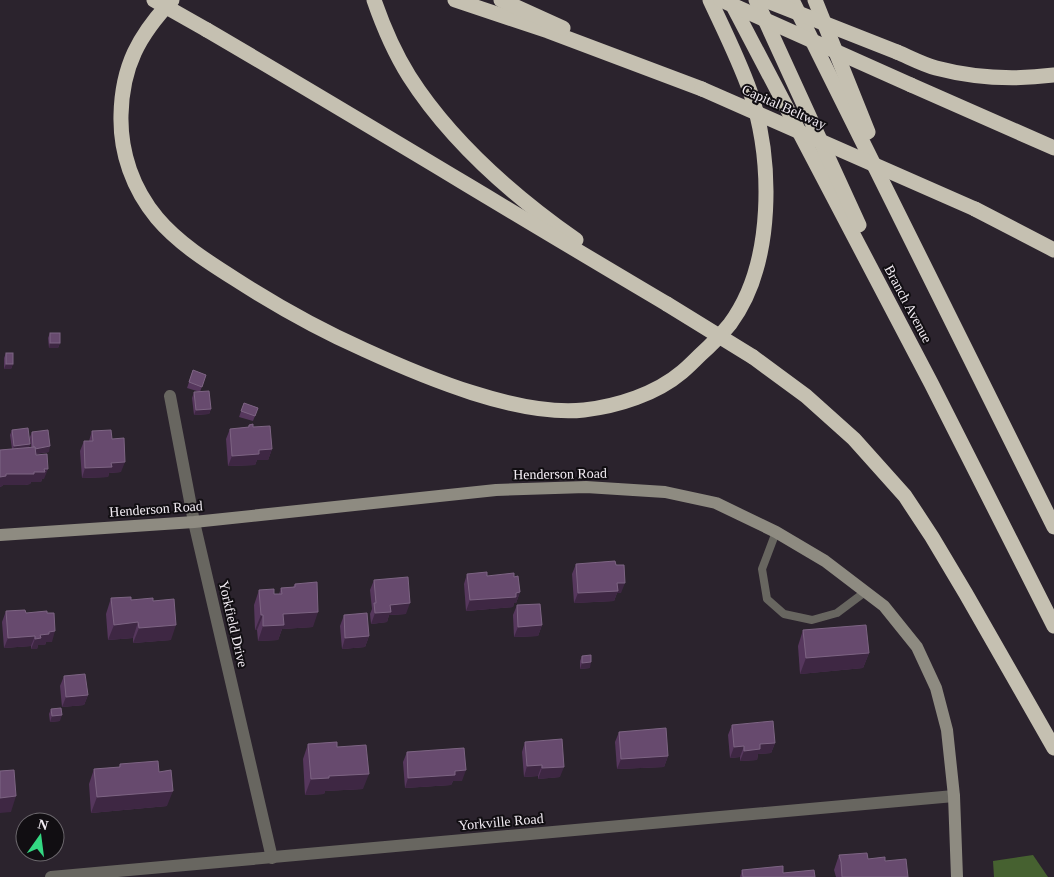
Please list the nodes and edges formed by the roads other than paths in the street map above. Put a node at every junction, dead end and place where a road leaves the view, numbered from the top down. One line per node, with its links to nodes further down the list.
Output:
1 (154, 0): 20 (highway, bridge)
2 (172, 0): 6 (highway)
3 (374, 0): 20 (highway)
4 (455, 0): 14 (highway)
5 (501, 0): 14 (highway, Capital Beltway)
6 (710, 0)
7 (721, 0): 15 (highway, bridge)
8 (730, 0): 21 (highway, Branch Avenue)
9 (756, 0): 21 (highway)
10 (765, 0): 13 (highway, bridge)
11 (792, 0): 17 (highway)
12 (815, 0): 17 (highway)
13 (1054, 75)
14 (702, 89): 16 (highway, Capital Beltway, bridge)
15 (1054, 148)
16 (975, 209): 18 (highway, Capital Beltway); 19 (highway)
17 (908, 233): 23 (highway)
18 (1054, 244)
19 (1054, 250)
20 (667, 304): 31 (highway, bridge)
21 (931, 384): 30 (highway, Branch Avenue)
22 (170, 396): 25 (street, Yorkfield Drive)
23 (999, 418): 24 (highway); 26 (highway)
24 (1054, 510)
25 (194, 522): 27 (street, Henderson Road); 28 (street, Henderson Road); 33 (street, Yorkfield Drive)
26 (1054, 527)
27 (776, 532): 29 (street, Henderson Road); 29 (lane)
28 (0, 535)
29 (865, 592): 32 (street, Henderson Road)
30 (1054, 626)
31 (1054, 748)
32 (954, 796): 33 (street, Yorkville Road); 35 (street, Henderson Road)
33 (272, 858): 34 (street, Yorkville Road)
34 (51, 877)
35 (957, 877)

